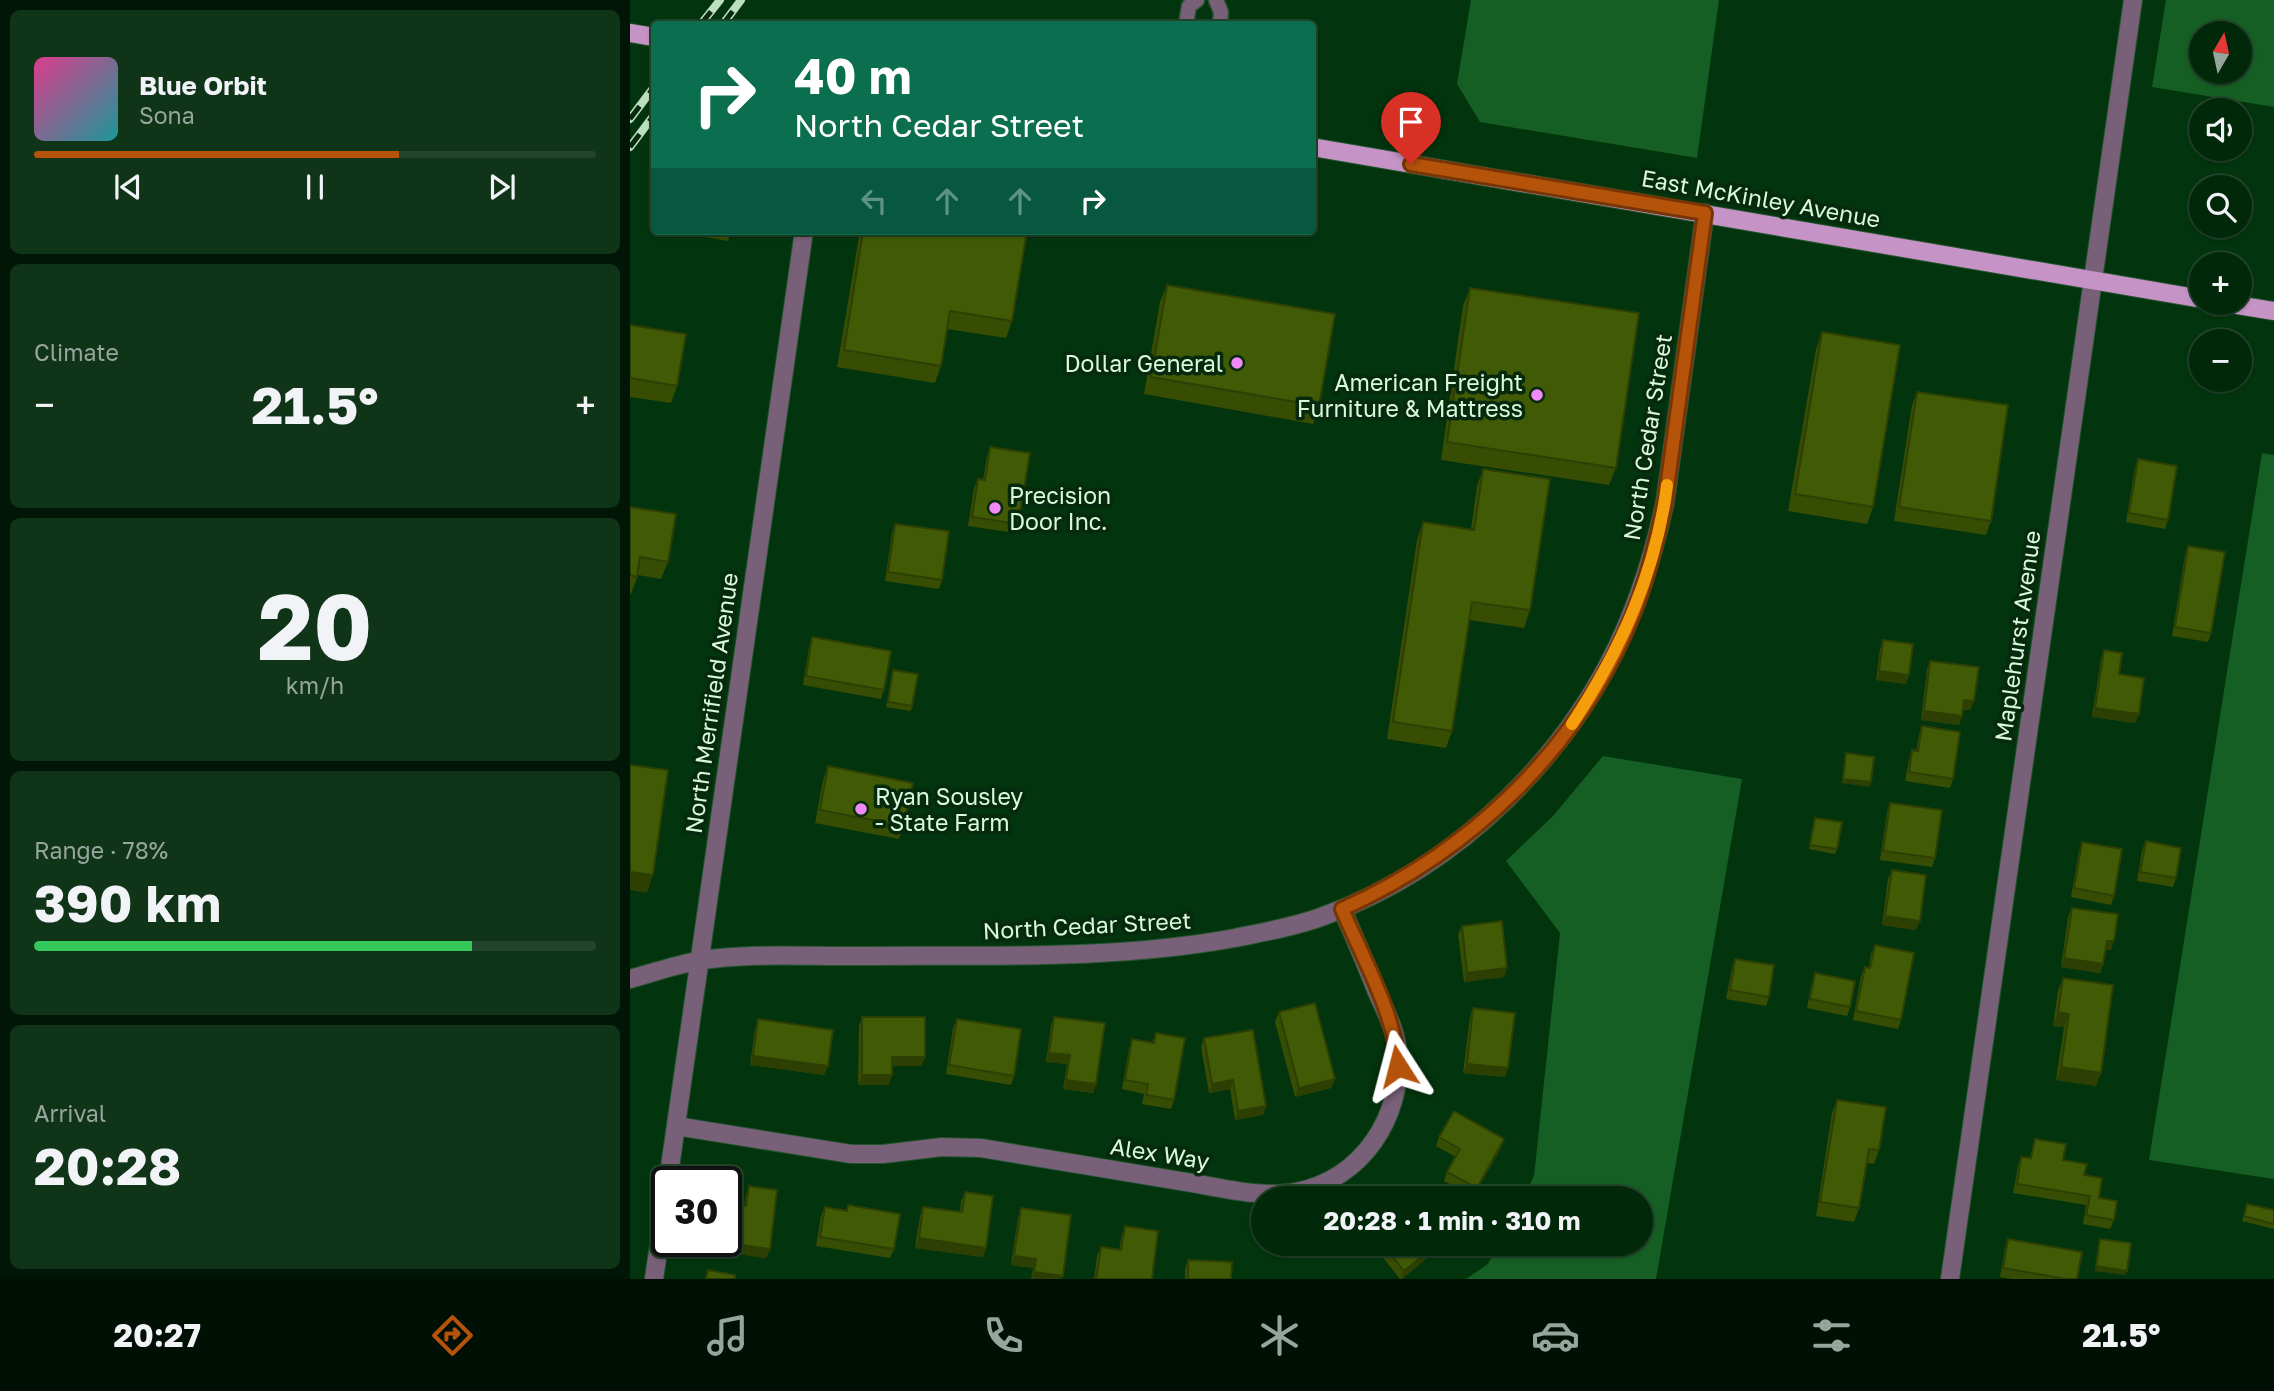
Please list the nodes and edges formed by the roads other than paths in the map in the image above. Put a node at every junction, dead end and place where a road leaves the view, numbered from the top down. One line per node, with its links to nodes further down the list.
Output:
1 (1196, 0): 4 (lane)
2 (1216, 0): 5 (lane)
3 (2133, 0): 11 (street, Maplehurst Avenue)
4 (1186, 21)
5 (1220, 21)
6 (630, 33): 7 (main road)
7 (651, 36)
8 (1316, 148): 9 (main road, East McKinley Avenue)
9 (1705, 213): 11 (main road, East McKinley Avenue); 15 (street, North Cedar Street)
10 (803, 235): 16 (street, North Merrifield Avenue)
11 (2092, 279): 12 (main road, East McKinley Avenue); 22 (street, Maplehurst Avenue)
12 (2189, 297)
13 (2252, 308): 14 (main road)
14 (2274, 312)
15 (1342, 909): 16 (street, North Cedar Street); 18 (street, Alex Way)
16 (698, 961): 17 (street, North Cedar Street); 18 (street, North Merrifield Avenue)
17 (630, 979)
18 (676, 1126): 19 (street, North Merrifield Avenue)
19 (670, 1166)
20 (657, 1257): 21 (street)
21 (654, 1279)
22 (1950, 1279)

